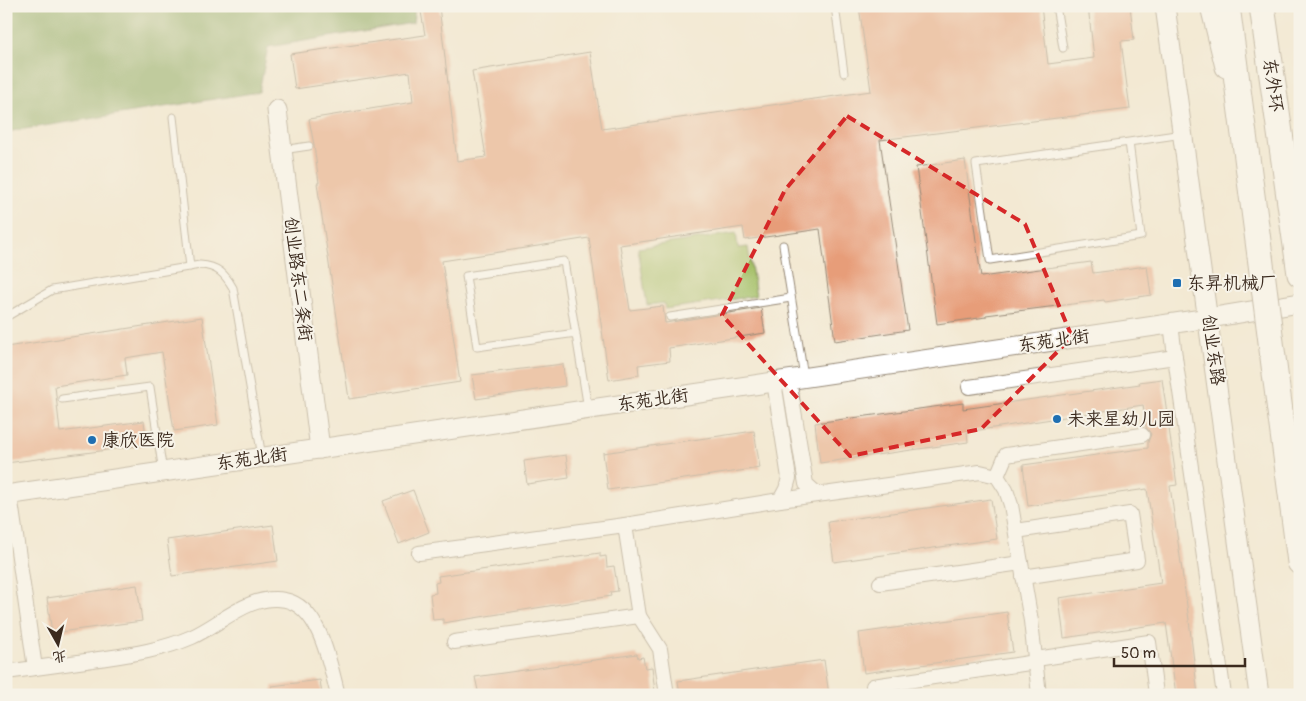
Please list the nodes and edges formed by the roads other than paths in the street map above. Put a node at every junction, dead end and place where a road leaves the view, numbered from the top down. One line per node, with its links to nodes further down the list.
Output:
1 (835, 6): 9 (lane)
2 (1056, 6): 8 (lane)
3 (1165, 6): 12 (main road, 创业东路)
4 (1211, 6): 15 (main road)
5 (1227, 6): 15 (highway, 东外环)
6 (1262, 6): 13 (highway, 东外环)
7 (1270, 6): 13 (main road)
8 (1063, 48)
9 (844, 73)
10 (277, 110): 17 (main road, 创业路东二条街)
11 (173, 117): 20 (lane)
12 (1183, 134): 14 (lane); 25 (main road, 创业东路)
13 (1280, 137): 19 (highway, 东外环)
14 (1129, 142): 14 (lane)
15 (1244, 143): 44 (highway, 东外环, bridge)
16 (309, 146): 17 (lane)
17 (282, 150): 34 (main road, 创业路东二条街)
18 (783, 245): 21 (lane)
19 (1298, 264)
20 (190, 267): 23 (lane); 35 (lane)
21 (792, 298): 24 (lane); 29 (lane)
22 (1300, 303): 25 (main road, 东苑北街)
23 (6, 317)
24 (670, 317)
25 (1209, 318): 26 (main road, 东苑北街); 58 (main road, 创业东路)
26 (1171, 323): 28 (street); 29 (main road, 东苑北街)
27 (576, 332): 27 (lane); 32 (lane)
28 (1175, 357): 30 (street); 57 (street)
29 (789, 380): 32 (main road, 东苑北街); 38 (street); 40 (street)
30 (969, 387)
31 (62, 399): 36 (lane)
32 (588, 409): 34 (main road, 东苑北街)
33 (1142, 435): 37 (street)
34 (320, 449): 35 (main road, 东苑北街)
35 (262, 458): 36 (main road, 东苑北街)
36 (163, 472): 39 (main road, 东苑北街)
37 (997, 476): 38 (street); 42 (street)
38 (824, 494): 40 (street)
39 (8, 495): 50 (street)
40 (780, 500): 41 (street)
41 (625, 526): 43 (street); 47 (street)
42 (1016, 531): 45 (street); 45 (street)
43 (420, 554)
44 (1300, 562)
45 (1022, 570): 46 (street); 49 (street)
46 (880, 583)
47 (639, 616): 48 (street); 54 (street)
48 (454, 642)
49 (1036, 660): 52 (street); 55 (street); 56 (street)
50 (35, 668): 51 (street); 53 (street)
51 (6, 672)
52 (873, 686)
53 (338, 695)
54 (667, 695)
55 (1040, 695)
56 (1152, 695)
57 (1224, 695)
58 (1259, 695)

